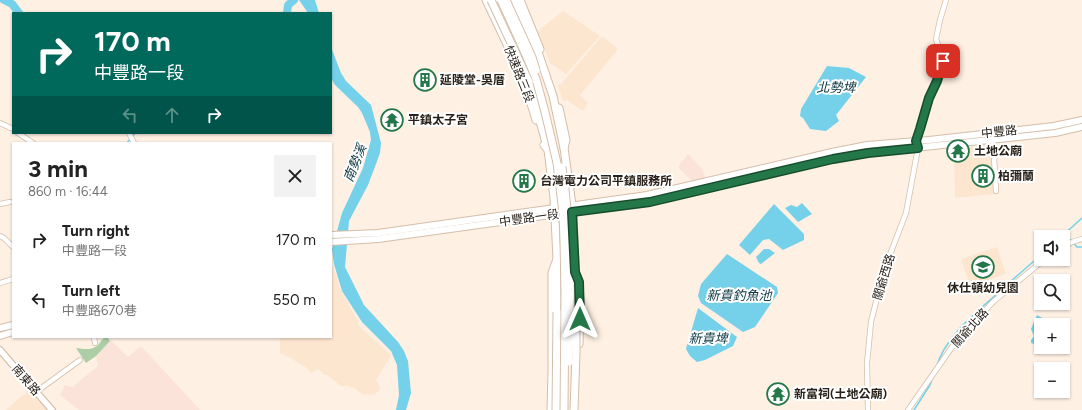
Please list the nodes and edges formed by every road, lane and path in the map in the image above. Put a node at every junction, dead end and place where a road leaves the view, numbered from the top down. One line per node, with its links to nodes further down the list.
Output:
1 (486, 0): 7 (main road, 快速路三段)
2 (506, 0): 55 (main road, bridge)
3 (513, 0): 16 (street, 快速路三段); 16 (main road)
4 (520, 0): 16 (main road, 快速路三段)
5 (946, 0): 15 (street, 關爺西路)
6 (497, 1): 7 (street); 17 (main road, bridge); 17 (street, 快速路三段); 54 (main road, bridge)
7 (489, 8): 17 (main road, 快速路三段)
8 (1082, 120): 15 (main road, 中豐路)
9 (0, 123): 11 (street)
10 (1082, 127): 13 (main road, 中豐路)
11 (12, 129)
12 (20, 134): 14 (street)
13 (993, 140): 15 (main road, 中豐路); 20 (street)
14 (32, 142)
15 (917, 144): 18 (main road, 中豐路一段); 19 (main road, 中豐路一段); 59 (street, 關爺西路)
16 (564, 148): 23 (main road, 快速路三段)
17 (548, 150): 24 (main road, 快速路三段)
18 (727, 176): 19 (main road); 23 (main road, 中豐路一段)
19 (729, 183): 23 (main road, 中豐路一段)
20 (996, 191)
21 (10, 202): 22 (street)
22 (0, 204)
23 (572, 209): 24 (main road, 中豐路一段); 34 (main road, 快速路三段)
24 (554, 211): 27 (main road, 中豐路一段); 32 (main road, 快速路三段)
25 (332, 235): 27 (main road)
26 (0, 236): 30 (street)
27 (352, 237): 29 (main road)
28 (1082, 239): 31 (street)
29 (332, 242)
30 (12, 243)
31 (1070, 243)
32 (557, 259): 46 (main road, 快速路三段); 47 (street, 快速路三段); 52 (main road, bridge)
33 (1037, 266): 60 (street, 關爺北路)
34 (575, 272): 48 (main road, 快速路三段); 57 (main road, bridge)
35 (0, 276): 37 (street)
36 (12, 279): 37 (street)
37 (2, 282)
38 (12, 325): 39 (main road)
39 (0, 328)
40 (12, 332): 41 (main road)
41 (0, 336)
42 (94, 338): 43 (street)
43 (95, 343)
44 (1, 354): 49 (street, 南東路)
45 (80, 360): 49 (street)
46 (552, 371): 47 (street); 51 (main road, 快速路三段)
47 (561, 372): 48 (street); 53 (street, 快速路三段)
48 (576, 372): 56 (street, 快速路三段); 58 (main road, 快速路三段)
49 (36, 392): 50 (street, 南東路)
50 (52, 410)
51 (551, 410)
52 (556, 410)
53 (560, 410)
54 (564, 410)
55 (567, 410)
56 (571, 410)
57 (574, 410)
58 (577, 410)
59 (868, 410)
60 (908, 410)

